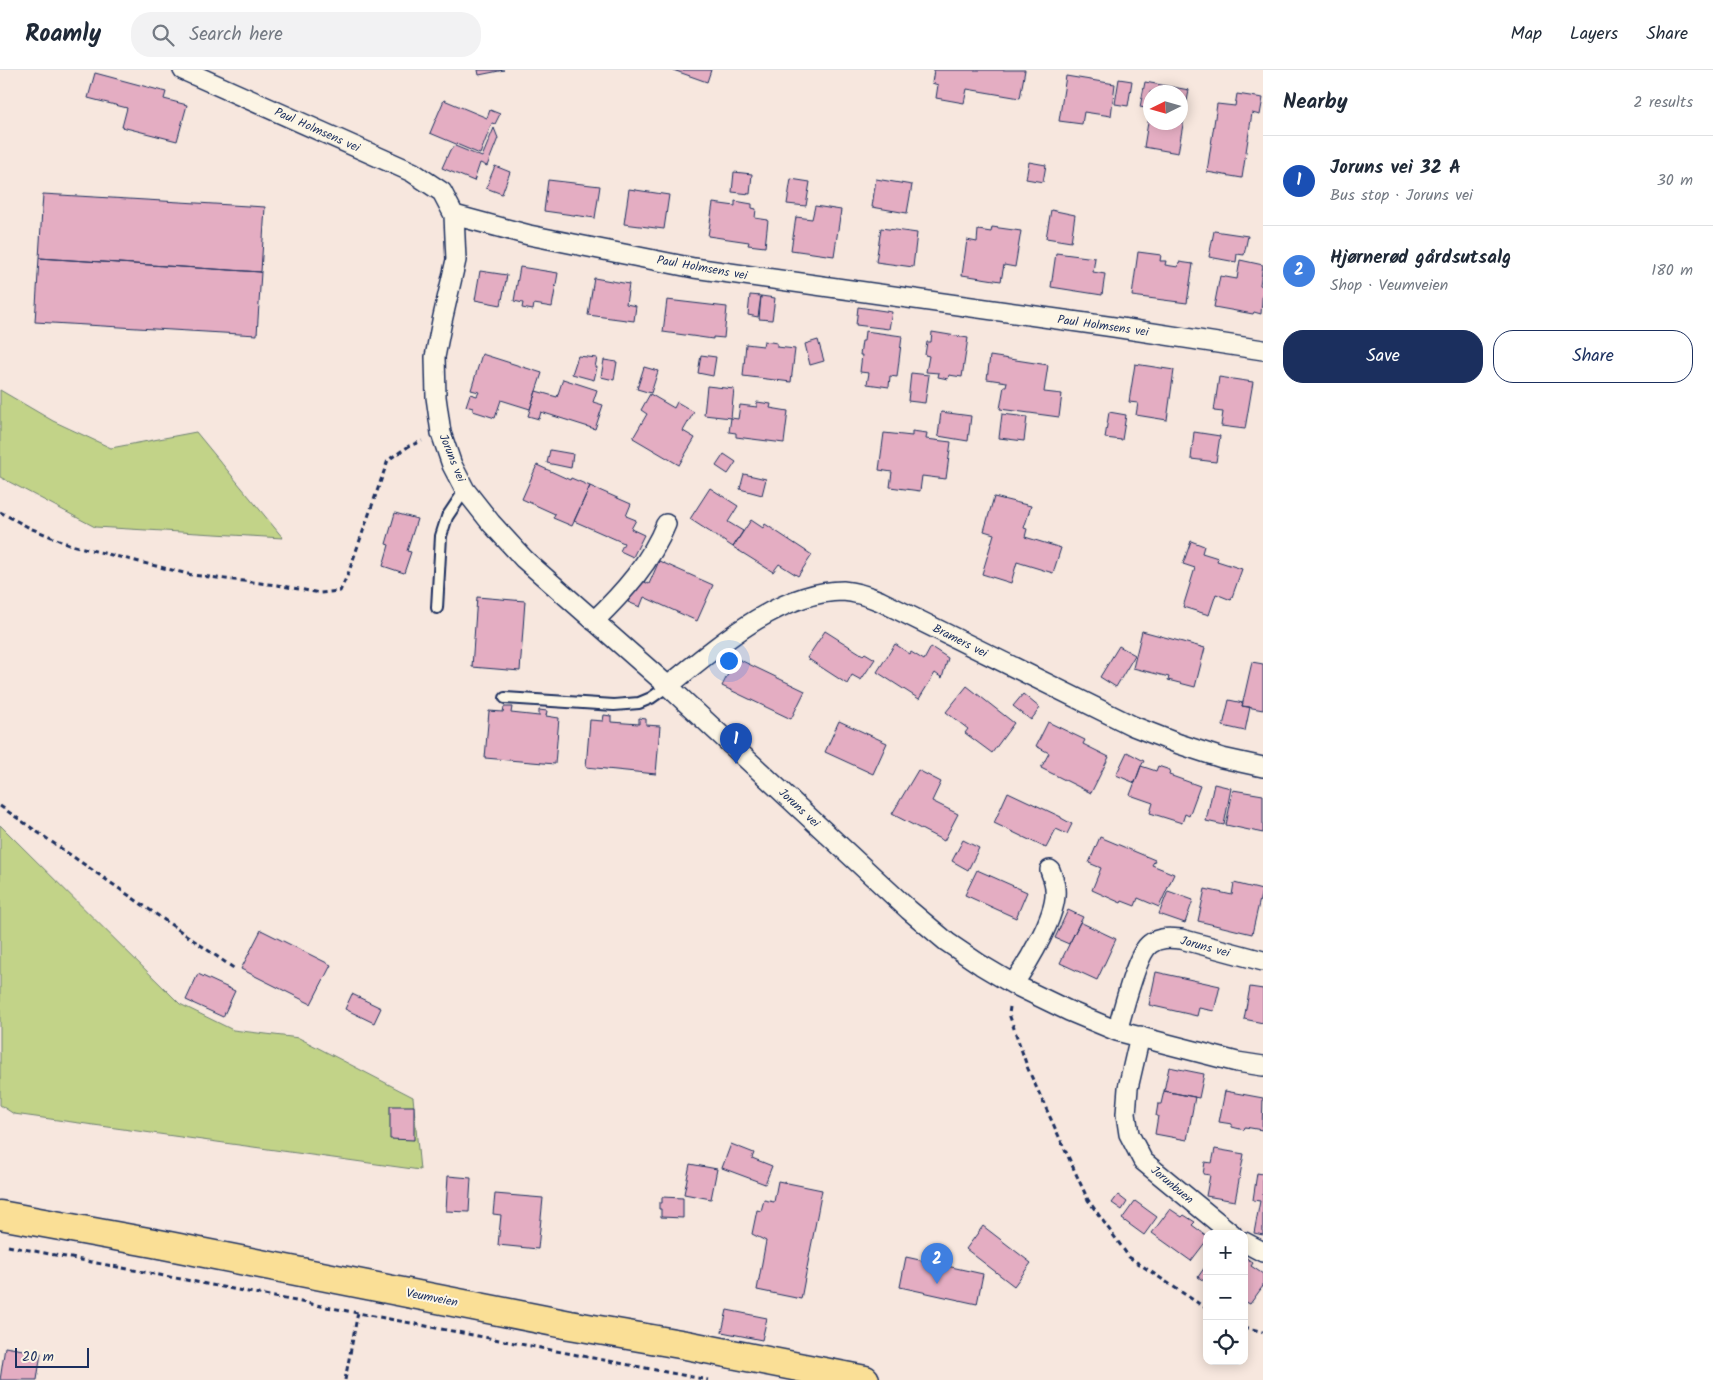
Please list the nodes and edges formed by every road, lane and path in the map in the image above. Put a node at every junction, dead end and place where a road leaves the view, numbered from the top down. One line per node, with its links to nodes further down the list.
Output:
1 (183, 70): 2 (street, Paul Holmsens vei)
2 (454, 215): 3 (street, Paul Holmsens vei); 4 (street, Joruns vei)
3 (1263, 350)
4 (441, 433): 5 (street, Joruns vei); 6 (path)
5 (465, 490): 8 (lane); 9 (street, Joruns vei)
6 (0, 512)
7 (666, 524): 9 (street)
8 (437, 608)
9 (594, 620): 10 (street, Joruns vei)
10 (668, 686): 11 (lane); 12 (street, Bramers vei); 17 (street, Joruns vei)
11 (505, 698)
12 (1263, 768)
13 (0, 806): 16 (path)
14 (1050, 870): 17 (street)
15 (1263, 961): 18 (street, Joruns vei)
16 (235, 969)
17 (1013, 984): 18 (street, Joruns vei); 26 (path)
18 (1117, 1031): 19 (street, Joruns vei)
19 (1140, 1036): 20 (street, Joruns vei); 22 (street, Jorunbuen)
20 (1263, 1066)
21 (0, 1215): 32 (main road, Veumveien)
22 (1227, 1230)
23 (0, 1244): 31 (path)
24 (1248, 1244): 25 (street)
25 (1263, 1252)
26 (1203, 1306)
27 (1248, 1328): 28 (path)
28 (1263, 1332)
29 (352, 1340): 30 (path)
30 (345, 1380)
31 (708, 1380)
32 (865, 1380)

